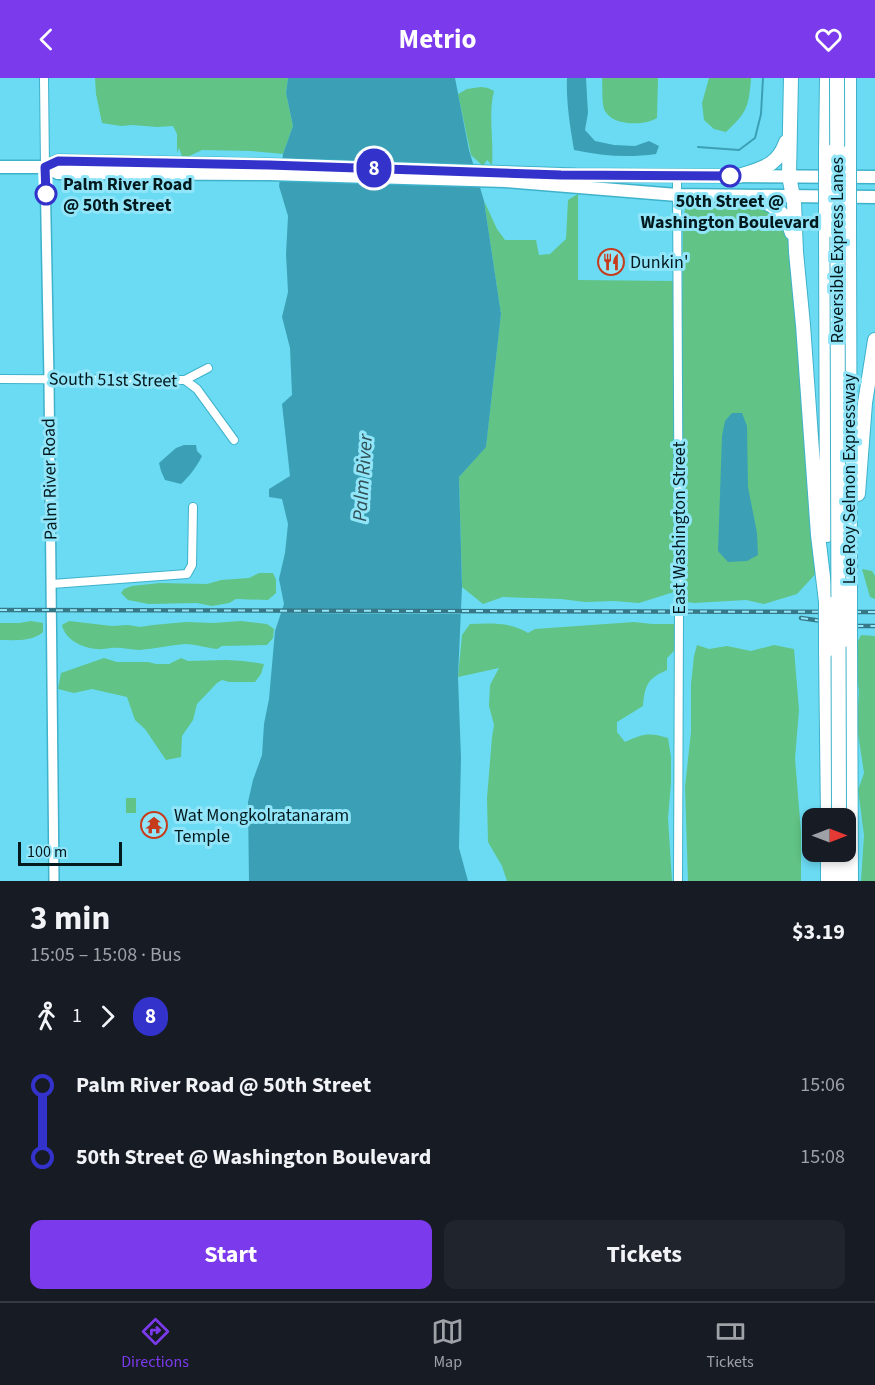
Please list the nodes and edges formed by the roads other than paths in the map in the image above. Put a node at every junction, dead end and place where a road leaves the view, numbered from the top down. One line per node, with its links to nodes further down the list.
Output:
1 (44, 78): 8 (street, Palm River Road)
2 (790, 78): 6 (highway)
3 (826, 78): 28 (highway, Lee Roy Selmon Expressway, bridge)
4 (837, 78): 30 (highway, Reversible Express Lanes, bridge)
5 (849, 78): 26 (highway, Lee Roy Selmon Expressway, bridge)
6 (789, 131): 10 (highway); 11 (highway)
7 (0, 167): 8 (main road)
8 (45, 167): 12 (main road); 22 (street, Palm River Road)
9 (677, 175): 10 (main road); 12 (main road); 14 (street, East Washington Street)
10 (739, 176): 11 (main road)
11 (789, 176): 13 (main road); 17 (highway)
12 (505, 177): 14 (main road)
13 (875, 177)
14 (676, 195): 16 (main road); 34 (street, East Washington Street)
15 (875, 196): 17 (main road)
16 (754, 197): 17 (main road); 18 (highway)
17 (793, 197): 18 (highway)
18 (796, 252): 28 (highway)
19 (875, 340): 26 (highway)
20 (208, 368): 23 (street)
21 (0, 379): 22 (street, South 51st Street)
22 (49, 380): 23 (street, South 51st Street); 27 (street, Palm River Road)
23 (184, 380): 24 (street, South 51st Street)
24 (234, 440)
25 (193, 507): 27 (street)
26 (851, 550): 37 (highway, Lee Roy Selmon Expressway, bridge)
27 (52, 584): 33 (street, Palm River Road)
28 (825, 585): 29 (highway, Lee Roy Selmon Expressway, bridge)
29 (828, 808)
30 (839, 808)
31 (828, 862): 35 (highway)
32 (839, 862): 36 (highway)
33 (54, 881)
34 (678, 881)
35 (828, 881)
36 (839, 881)
37 (851, 881)

